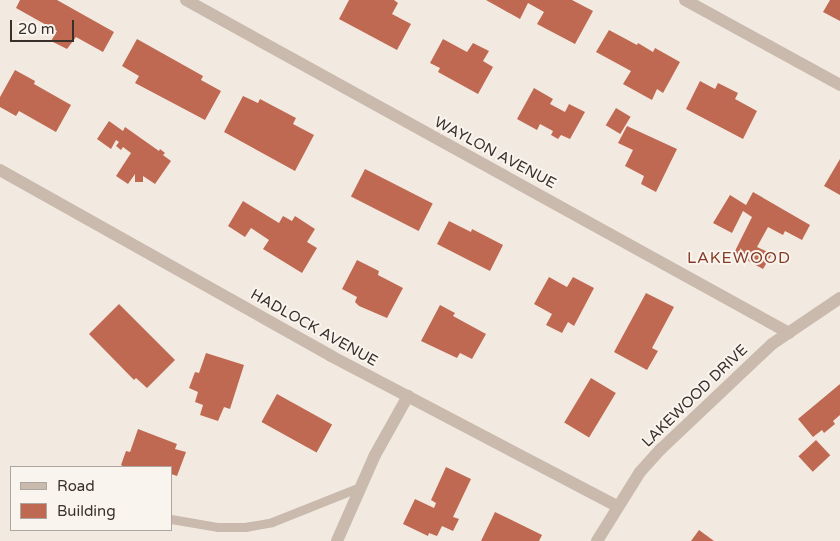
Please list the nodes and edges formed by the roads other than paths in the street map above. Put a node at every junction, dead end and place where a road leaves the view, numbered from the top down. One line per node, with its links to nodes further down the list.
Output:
1 (186, 0): 6 (street, WAYLON AVENUE)
2 (685, 0): 3 (street)
3 (840, 86)
4 (0, 170): 7 (street, HADLOCK AVENUE)
5 (840, 298): 6 (street, LAKEWOOD DRIVE)
6 (789, 333): 9 (street, LAKEWOOD DRIVE)
7 (408, 396): 8 (street); 9 (street, HADLOCK AVENUE)
8 (360, 487): 10 (lane); 11 (street)
9 (617, 506): 12 (street, LAKEWOOD DRIVE)
10 (172, 519)
11 (337, 541)
12 (597, 541)

